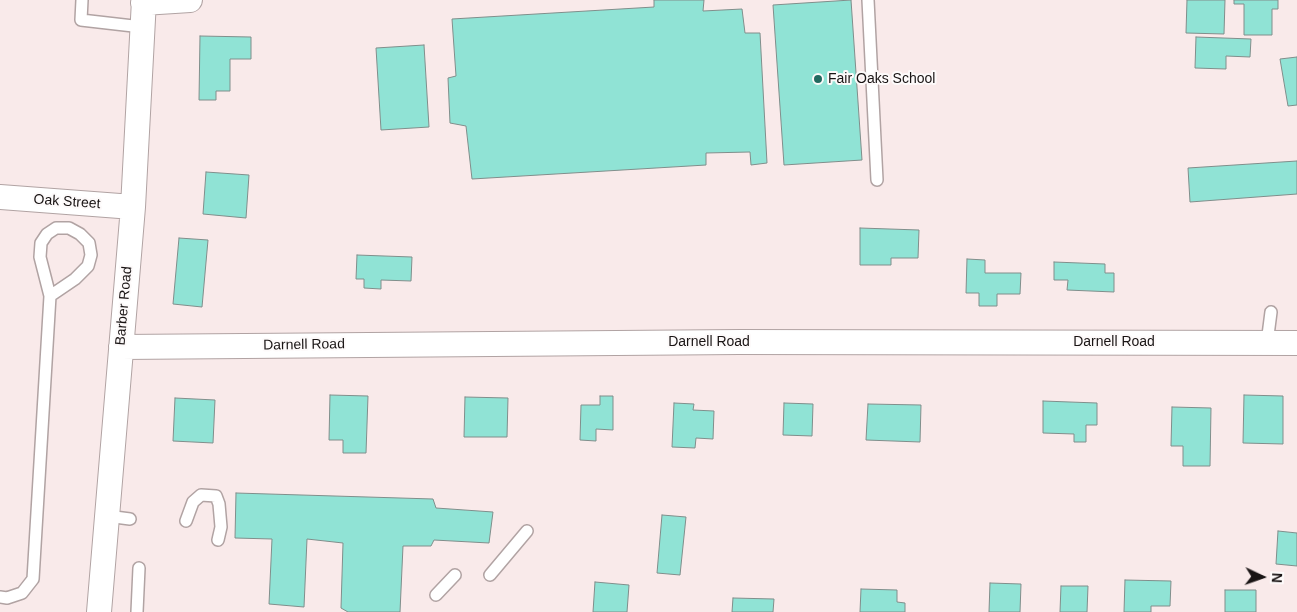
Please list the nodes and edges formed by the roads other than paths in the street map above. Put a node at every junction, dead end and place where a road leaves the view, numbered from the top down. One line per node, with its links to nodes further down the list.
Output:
1 (82, 0): 5 (lane)
2 (190, 0): 4 (street)
3 (868, 0): 6 (lane)
4 (144, 1): 5 (street, Barber Road)
5 (142, 27): 8 (street, Barber Road)
6 (877, 180)
7 (0, 197): 8 (street, Oak Street)
8 (133, 208): 13 (street, Barber Road)
9 (50, 296): 9 (lane); 21 (lane)
10 (1271, 312): 11 (lane)
11 (1267, 343): 12 (street, Darnell Road); 13 (street, Darnell Road)
12 (1297, 343)
13 (121, 347): 22 (street, Barber Road)
14 (186, 522): 16 (lane)
15 (527, 531): 19 (lane)
16 (218, 540)
17 (139, 568): 23 (lane)
18 (456, 575): 20 (lane)
19 (490, 575)
20 (436, 595)
21 (0, 597)
22 (99, 612)
23 (137, 612)

